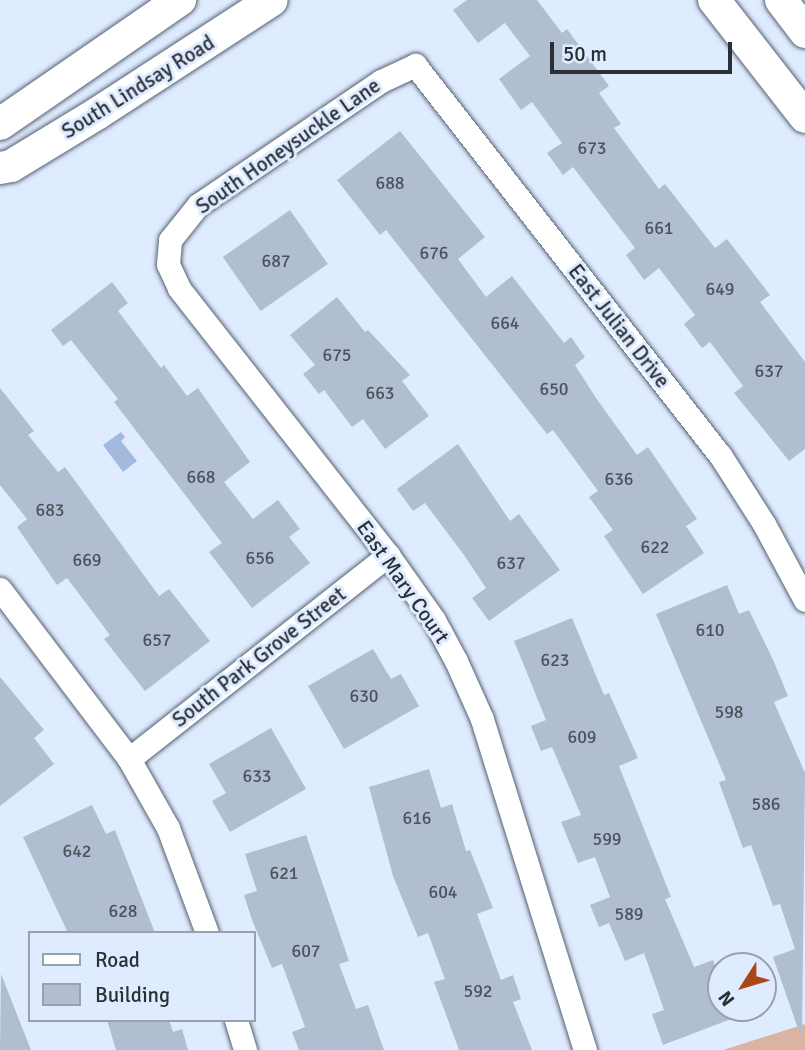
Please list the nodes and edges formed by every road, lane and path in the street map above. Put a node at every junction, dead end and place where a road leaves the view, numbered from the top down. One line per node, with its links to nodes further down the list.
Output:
1 (180, 0): 8 (main road)
2 (272, 0): 9 (main road, South Lindsay Road)
3 (714, 0): 7 (main road)
4 (781, 0): 5 (main road)
5 (805, 32)
6 (415, 65): 10 (street, South Honeysuckle Lane); 13 (street, East Julian Drive)
7 (805, 117)
8 (0, 124)
9 (0, 167)
10 (170, 240): 11 (street, East Mary Court)
11 (388, 555): 14 (street, South Park Grove Street); 18 (street, East Mary Court)
12 (0, 589): 14 (street)
13 (805, 600)
14 (130, 759): 15 (street)
15 (206, 931)
16 (237, 1022): 17 (street)
17 (245, 1050)
18 (585, 1050)

